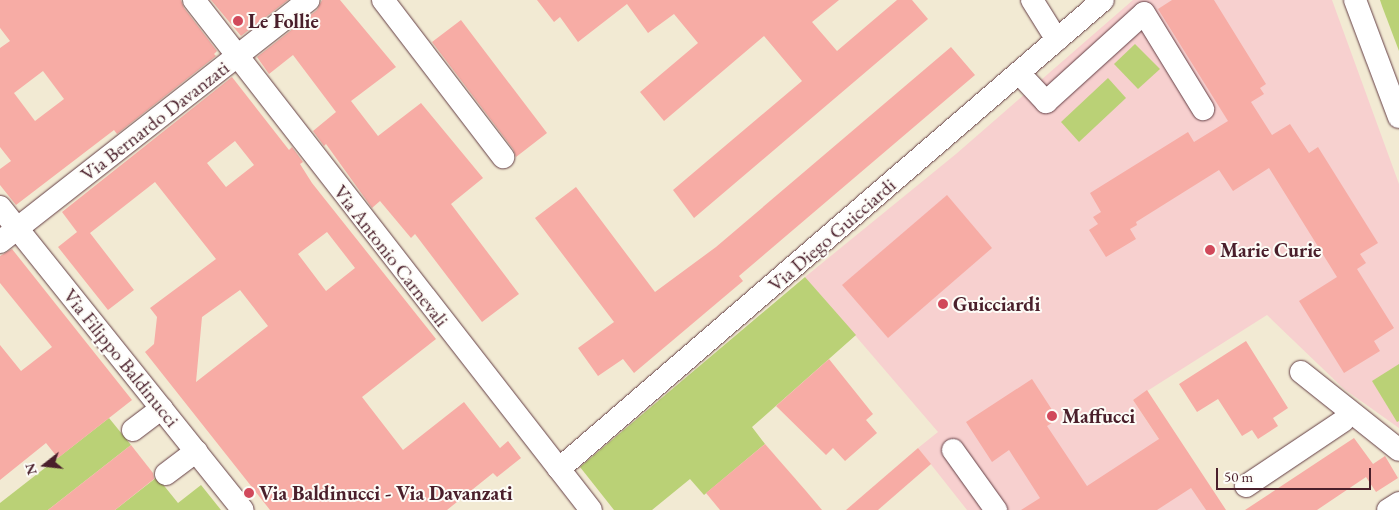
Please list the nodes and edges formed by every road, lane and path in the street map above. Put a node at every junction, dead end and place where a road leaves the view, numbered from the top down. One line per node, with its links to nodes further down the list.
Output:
1 (194, 0): 8 (street, Via Antonio Carnevali)
2 (310, 0): 8 (street, Via Bernardo Davanzati)
3 (383, 0): 12 (street)
4 (1032, 0): 7 (street)
5 (1103, 0): 7 (street, Via Diego Guicciardi)
6 (1355, 0): 11 (street)
7 (1057, 40): 9 (street, Via Diego Guicciardi)
8 (237, 58): 14 (street, Via Bernardo Davanzati); 22 (street, Via Antonio Carnevali)
9 (1019, 73): 10 (street); 22 (street, Via Diego Guicciardi)
10 (1203, 109)
11 (1399, 117)
12 (503, 157)
13 (0, 206): 14 (street, Via Filippo Baldinucci)
14 (9, 236): 16 (street, Via Filippo Baldinucci)
15 (1301, 372): 20 (street)
16 (162, 408): 18 (street); 21 (street, Via Filippo Baldinucci)
17 (1343, 421): 24 (street)
18 (133, 430)
19 (953, 450): 28 (street)
20 (1399, 450)
21 (196, 451): 23 (street); 26 (street, Via Filippo Baldinucci)
22 (559, 469): 27 (street, Via Antonio Carnevali)
23 (166, 474)
24 (1246, 486)
25 (1399, 503): 29 (street)
26 (243, 510)
27 (591, 510)
28 (996, 510)
29 (1388, 510)

